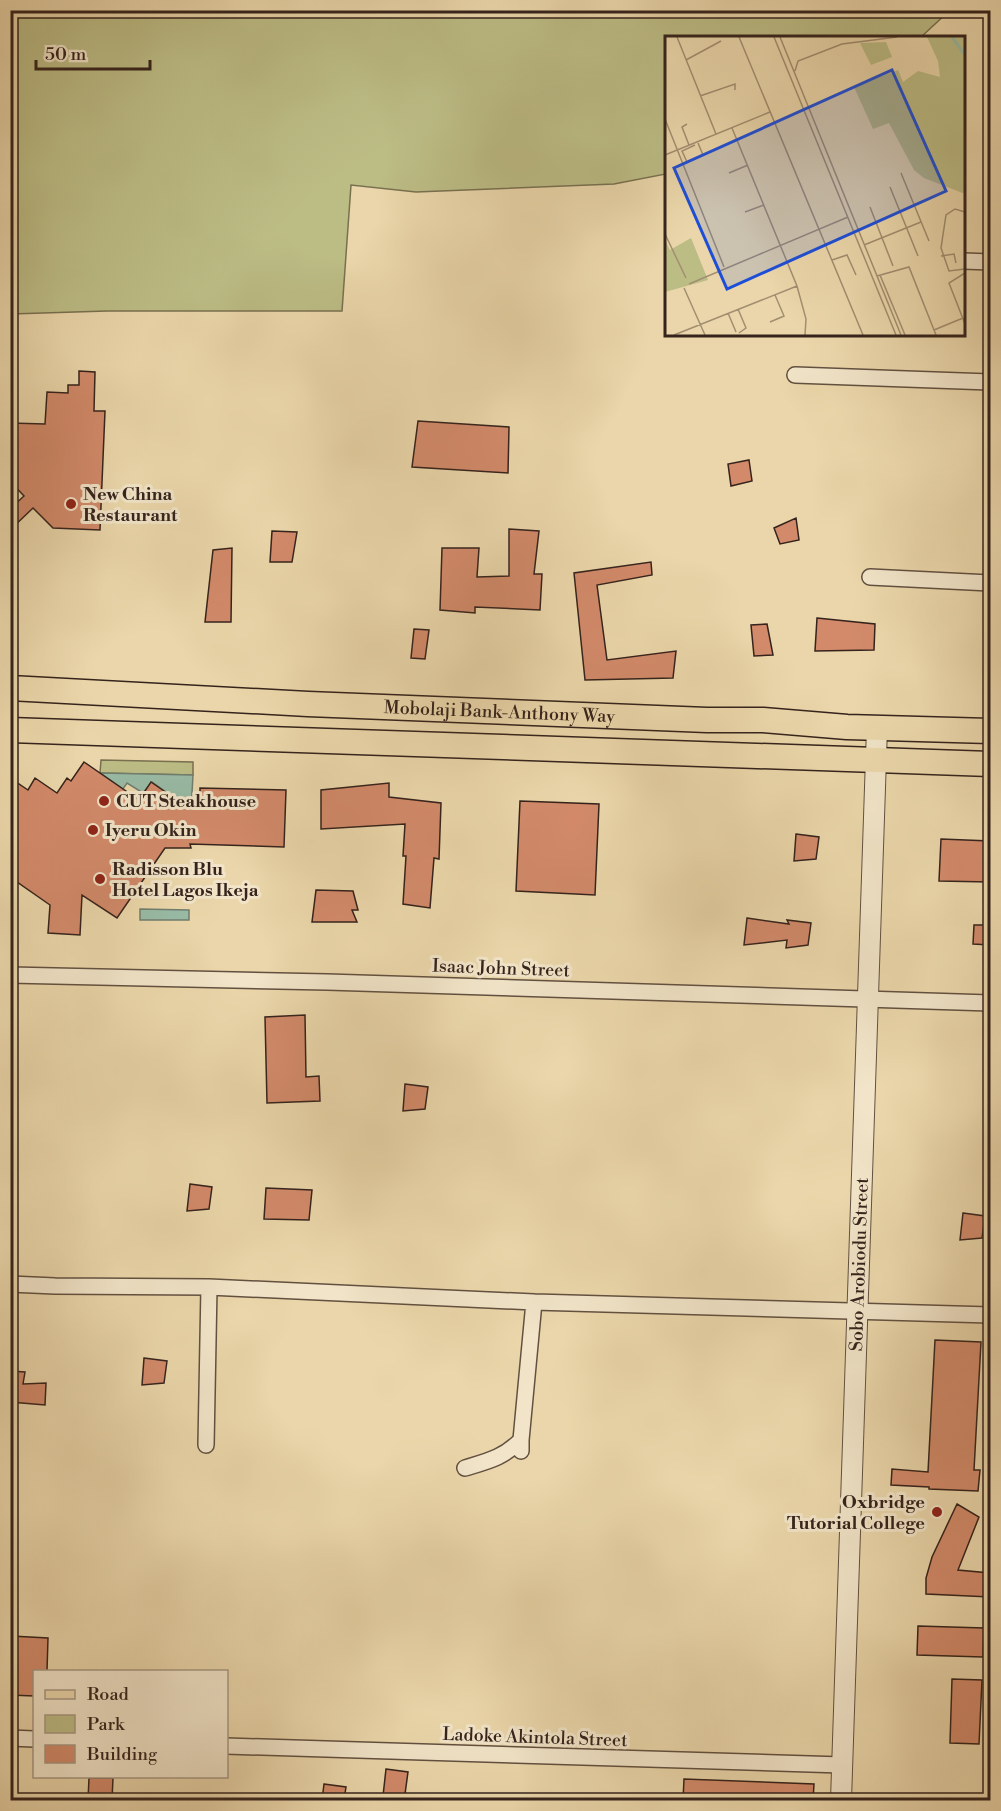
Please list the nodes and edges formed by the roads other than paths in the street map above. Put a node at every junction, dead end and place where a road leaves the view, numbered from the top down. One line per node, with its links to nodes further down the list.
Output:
1 (965, 261): 2 (street)
2 (990, 262)
3 (795, 375): 4 (street)
4 (990, 382)
5 (870, 577): 6 (street)
6 (990, 583)
7 (10, 690): 8 (main road, Mobolaji Bank-Anthony Way); 9 (main road)
8 (72, 691): 10 (main road, Mobolaji Bank-Anthony Way); 11 (main road)
9 (10, 727): 11 (main road, Mobolaji Bank-Anthony Way)
10 (877, 728): 12 (main road, Mobolaji Bank-Anthony Way); 13 (street, Sobo Arobiodu Street)
11 (73, 731): 13 (main road, Mobolaji Bank-Anthony Way)
12 (990, 731)
13 (876, 760): 14 (main road, Mobolaji Bank-Anthony Way); 16 (street, Sobo Arobiodu Street)
14 (990, 764)
15 (10, 975): 16 (street, Isaac John Street)
16 (868, 999): 17 (street, Isaac John Street); 21 (street, Sobo Arobiodu Street)
17 (990, 1003)
18 (10, 1284): 19 (street)
19 (209, 1287): 20 (street); 23 (street)
20 (534, 1302): 21 (street); 24 (street)
21 (857, 1312): 22 (street); 28 (street, Sobo Arobiodu Street)
22 (990, 1315)
23 (206, 1445)
24 (465, 1468)
25 (10, 1738): 26 (street)
26 (33, 1738)
27 (228, 1746): 28 (street, Ladoke Akintola Street)
28 (842, 1765): 29 (street, Sobo Arobiodu Street)
29 (841, 1800)

